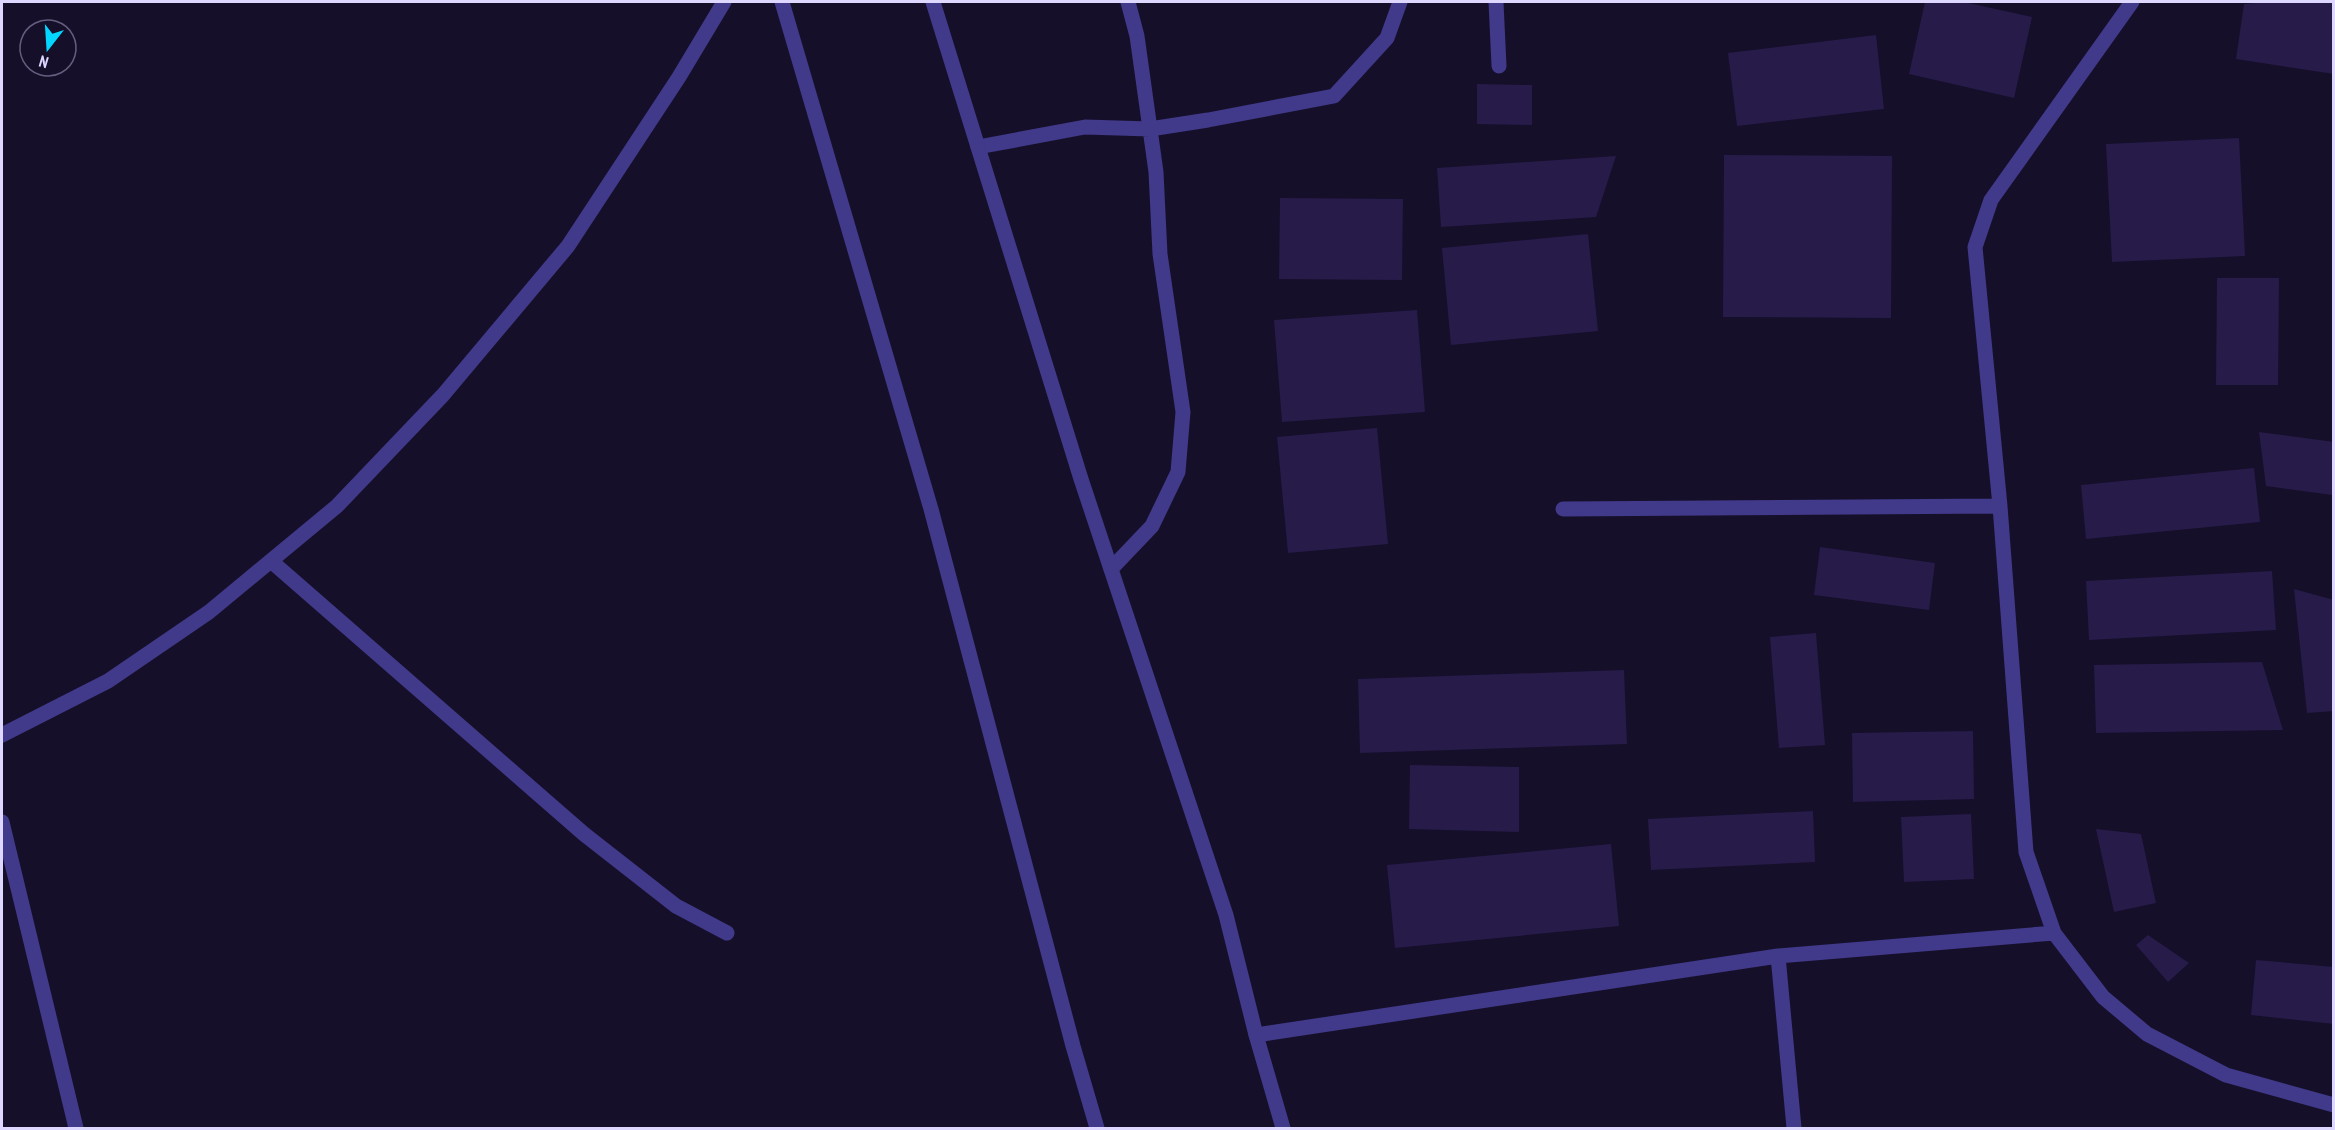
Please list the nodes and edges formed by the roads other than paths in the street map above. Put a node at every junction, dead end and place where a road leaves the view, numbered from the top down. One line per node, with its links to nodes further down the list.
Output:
1 (724, 2): 13 (street)
2 (782, 2): 23 (street)
3 (933, 2): 10 (street)
4 (1128, 2): 9 (street)
5 (1400, 2): 9 (street)
6 (1496, 2): 8 (street)
7 (2132, 2): 11 (street)
8 (1498, 66)
9 (1150, 129): 10 (street); 14 (street)
10 (978, 147): 14 (street)
11 (2000, 506): 12 (street); 18 (street)
12 (1563, 509)
13 (271, 561): 15 (street); 17 (street)
14 (1111, 569): 20 (street)
15 (2, 735)
16 (2, 822): 22 (street)
17 (728, 933)
18 (2054, 933): 19 (street); 21 (street)
19 (1778, 956): 20 (street); 25 (street)
20 (1256, 1035): 24 (street)
21 (2334, 1105)
22 (76, 1128)
23 (1097, 1128)
24 (1283, 1128)
25 (1794, 1128)

